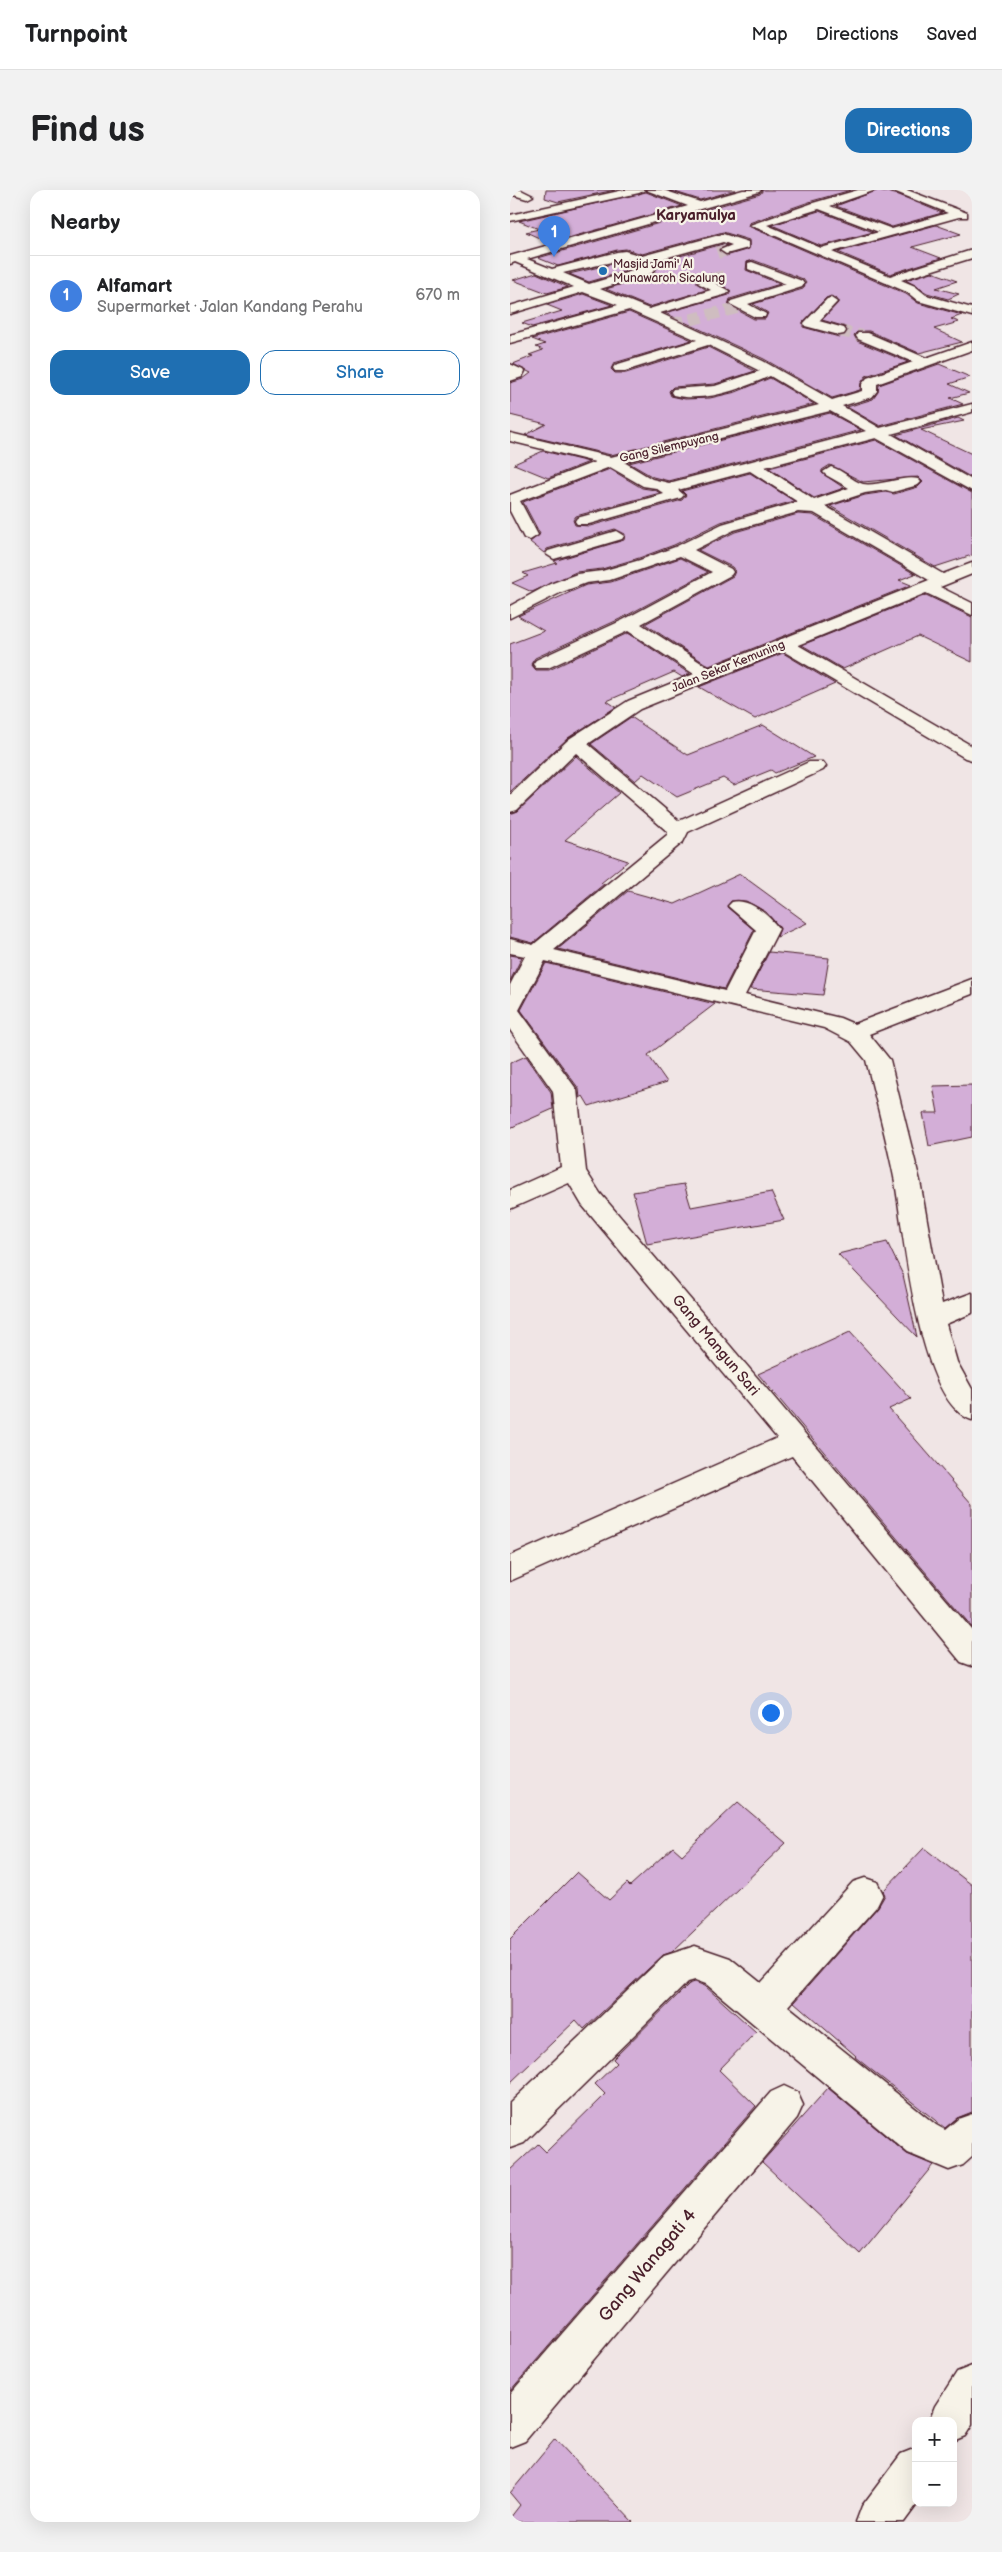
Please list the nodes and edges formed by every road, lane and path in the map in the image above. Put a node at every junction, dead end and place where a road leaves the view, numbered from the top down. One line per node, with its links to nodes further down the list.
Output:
1 (510, 190): 7 (street)
2 (639, 190): 11 (street)
3 (652, 190): 8 (street)
4 (755, 190): 8 (street)
5 (870, 190): 9 (street)
6 (897, 190): 10 (street)
7 (527, 196)
8 (697, 205): 16 (street)
9 (817, 205): 13 (street); 14 (street)
10 (958, 214): 12 (street); 13 (street)
11 (510, 218)
12 (972, 218)
13 (890, 232): 14 (street)
14 (823, 251): 20 (street)
15 (972, 254): 20 (street)
16 (513, 259): 19 (street)
17 (642, 260): 18 (street); 19 (street); 21 (street)
18 (731, 266): 26 (street); 27 (street)
19 (549, 273): 21 (street)
20 (890, 280): 25 (street)
21 (584, 289): 23 (street); 24 (street)
22 (831, 302): 28 (street)
23 (629, 306): 26 (street); 30 (street)
24 (510, 310)
25 (972, 312)
26 (647, 313): 31 (street)
27 (760, 314)
28 (839, 330)
29 (863, 336): 33 (street)
30 (510, 339)
31 (708, 340): 35 (street); 36 (street)
32 (972, 346): 33 (street, Gang Silempuyang)
33 (927, 363): 39 (street, Gang Silempuyang)
34 (510, 368): 37 (street)
35 (620, 368)
36 (770, 371): 38 (street); 39 (street)
37 (510, 377)
38 (678, 392)
39 (831, 406): 41 (street, Gang Silempuyang); 42 (street)
40 (972, 408): 42 (street)
41 (734, 432): 44 (street, Gang Silempuyang); 45 (street)
42 (880, 434): 45 (street); 49 (street)
43 (510, 437): 44 (street)
44 (610, 461): 50 (street); 52 (street, Gang Silempuyang)
45 (773, 461): 46 (street)
46 (753, 466): 50 (street); 53 (street)
47 (832, 472): 51 (street)
48 (913, 482): 51 (street)
49 (972, 486)
50 (667, 488): 54 (street)
51 (862, 489): 53 (street)
52 (511, 500): 55 (street)
53 (816, 507): 56 (street); 60 (street)
54 (583, 521)
55 (530, 535)
56 (681, 550): 58 (street); 63 (street)
57 (554, 554): 58 (street)
58 (640, 565): 62 (street)
59 (972, 568): 60 (street, Jalan Sekar Kemuning)
60 (933, 583): 61 (street); 64 (street, Jalan Sekar Kemuning)
61 (972, 610)
62 (510, 613)
63 (629, 624): 65 (street); 66 (street)
64 (784, 644): 66 (street, Jalan Sekar Kemuning); 68 (street)
65 (542, 664)
66 (708, 675): 67 (street, Jalan Sekar Kemuning)
67 (576, 743): 70 (street, Jalan Sekar Kemuning); 71 (street)
68 (972, 754)
69 (816, 766): 71 (street)
70 (514, 798)
71 (677, 829): 74 (street)
72 (739, 906): 76 (street)
73 (510, 946): 74 (street)
74 (539, 951): 76 (street); 77 (street)
75 (972, 986): 79 (street)
76 (731, 1000): 79 (street)
77 (510, 1007)
78 (510, 1014): 80 (street, Gang Mangun Sari)
79 (855, 1032): 83 (street)
80 (574, 1171): 81 (street); 85 (street, Gang Mangun Sari)
81 (510, 1200)
82 (972, 1303): 83 (street)
83 (931, 1319): 84 (street)
84 (972, 1409)
85 (796, 1442): 86 (street); 87 (street, Gang Mangun Sari)
86 (510, 1569)
87 (972, 1653)
88 (865, 1894): 89 (street)
89 (763, 2007): 91 (street); 92 (street)
90 (784, 2104): 95 (street, Gang Wanagati 4)
91 (510, 2129)
92 (972, 2133)
93 (972, 2387): 94 (street)
94 (953, 2417)
95 (510, 2426)
96 (912, 2475): 97 (street)
97 (878, 2522)

